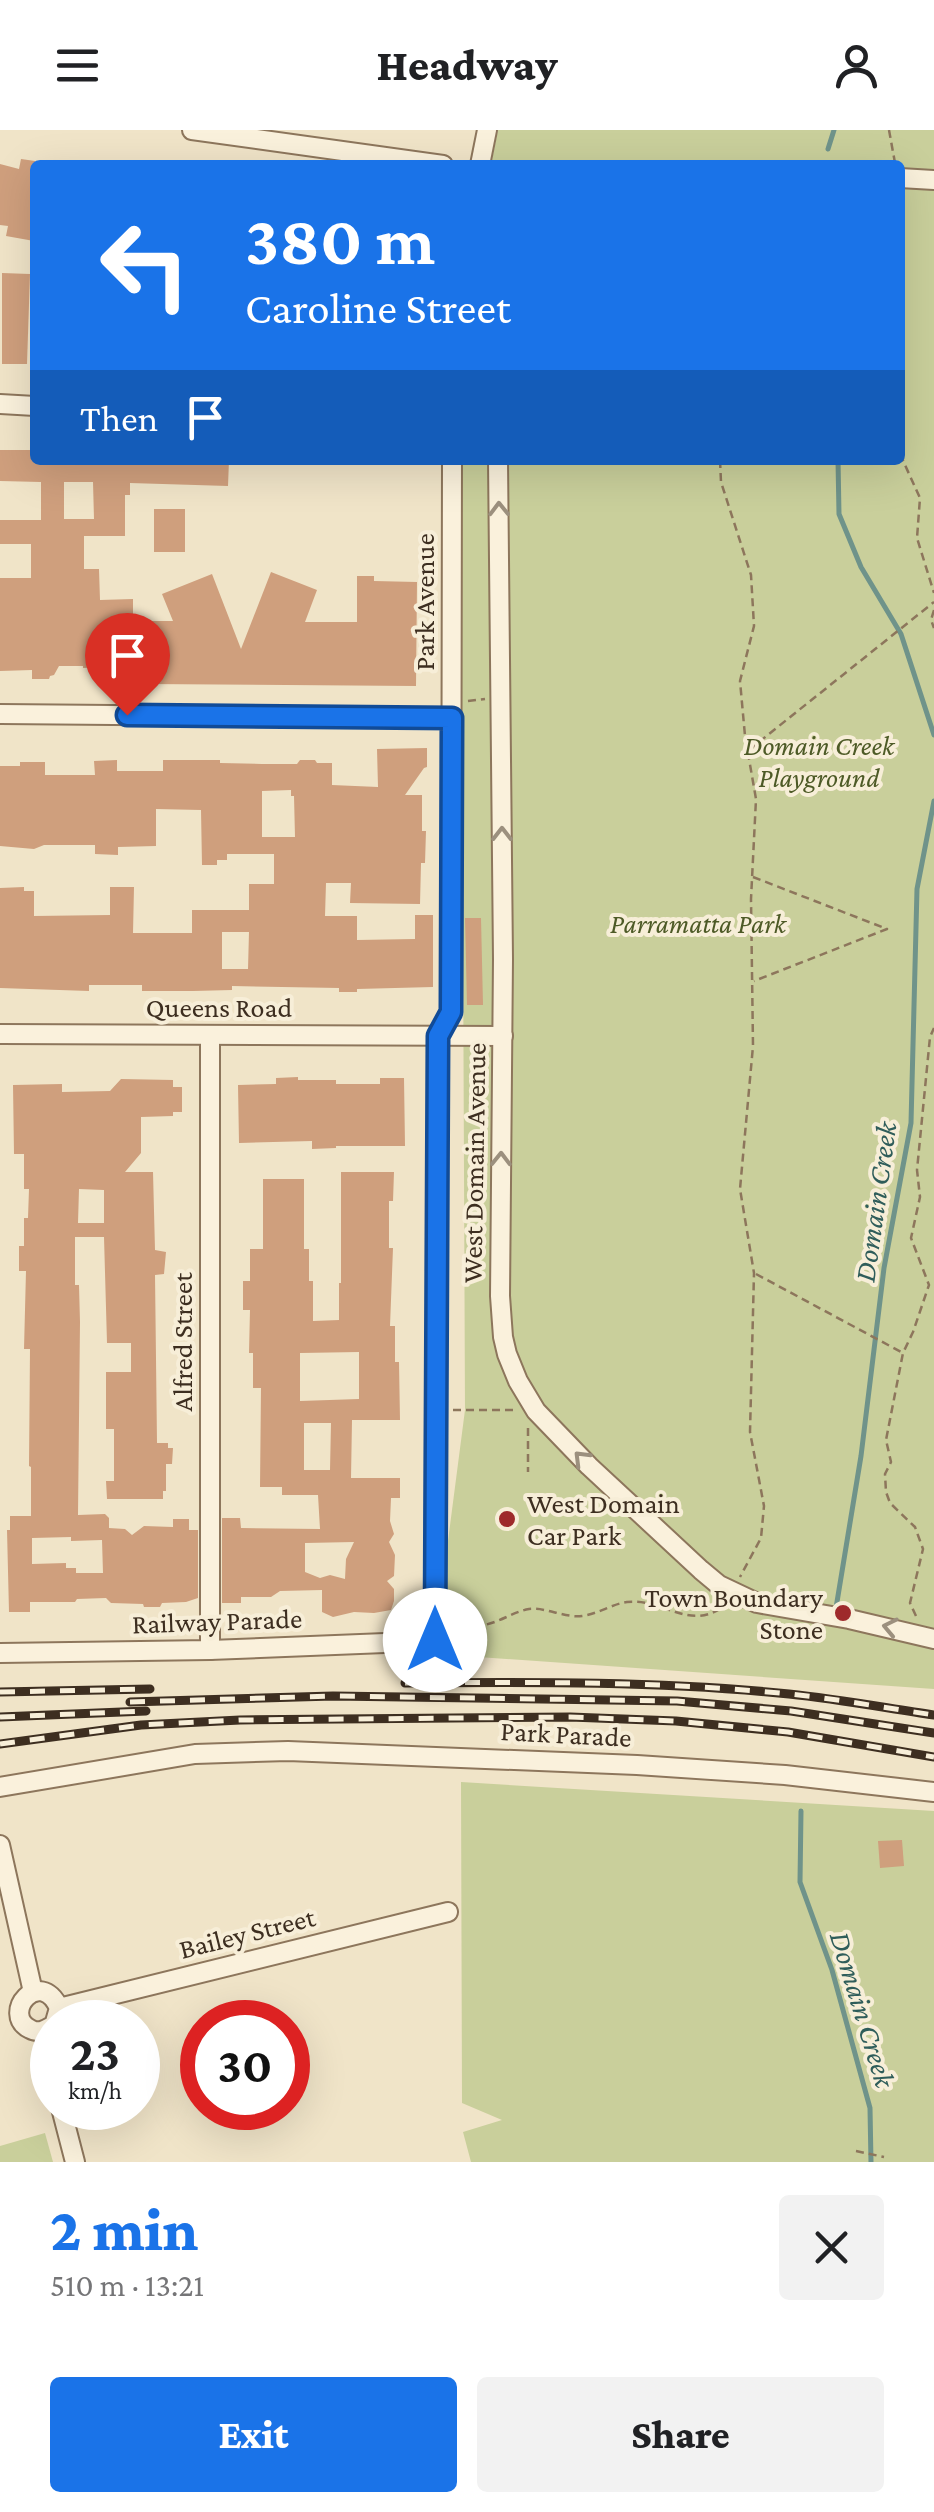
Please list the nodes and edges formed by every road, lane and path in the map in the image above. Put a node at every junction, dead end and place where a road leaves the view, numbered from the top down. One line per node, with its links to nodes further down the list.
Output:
1 (192, 130): 4 (street)
2 (487, 130): 5 (street)
3 (889, 130): 6 (path)
4 (408, 160)
5 (481, 160)
6 (895, 160)
7 (905, 178): 8 (street)
8 (934, 180)
9 (0, 404): 10 (street)
10 (30, 406)
11 (452, 465): 20 (street, Park Avenue)
12 (498, 465): 19 (street, West Domain Avenue, one-way to 12)
13 (720, 465): 22 (path)
14 (905, 465): 15 (path)
15 (934, 593)
16 (934, 602): 22 (path)
17 (934, 610): 18 (path)
18 (934, 628)
19 (502, 698): 20 (path); 29 (street, West Domain Avenue, one-way to 19)
20 (452, 710): 21 (street); 28 (street, Park Avenue)
21 (0, 714)
22 (748, 751): 23 (path)
23 (752, 876): 24 (path); 24 (path)
24 (752, 982): 30 (path)
25 (934, 1028): 32 (path)
26 (0, 1034): 27 (street, Queens Road)
27 (210, 1035): 28 (street, Queens Road); 41 (street, Alfred Street)
28 (438, 1036): 29 (street, Queens Road); 34 (street, Park Avenue)
29 (503, 1036): 35 (street, West Domain Avenue, one-way to 29)
30 (754, 1274): 33 (path); 37 (path)
31 (934, 1278): 32 (path)
32 (929, 1285): 33 (path)
33 (903, 1352): 39 (path)
34 (436, 1409): 35 (path); 40 (street, Park Avenue)
35 (536, 1411): 36 (path); 37 (street, West Domain Avenue, one-way to 35)
36 (528, 1472)
37 (734, 1593): 38 (path); 39 (street, one-way to 37)
38 (461, 1625)
39 (930, 1637)
40 (435, 1640): 41 (street, Railway Parade)
41 (210, 1650): 42 (street, Railway Parade)
42 (0, 1653)
43 (0, 1787): 44 (street, Park Parade)
44 (934, 1792)
45 (0, 1845): 47 (street)
46 (448, 1912): 49 (street, Bailey Street)
47 (34, 1992): 48 (street); 50 (street)
48 (55, 2000)
49 (131, 2000)
50 (19, 2018): 51 (street); 52 (street)
51 (0, 2023)
52 (30, 2027)
53 (67, 2130): 56 (street)
54 (858, 2151): 55 (path)
55 (882, 2157)
56 (74, 2162)

